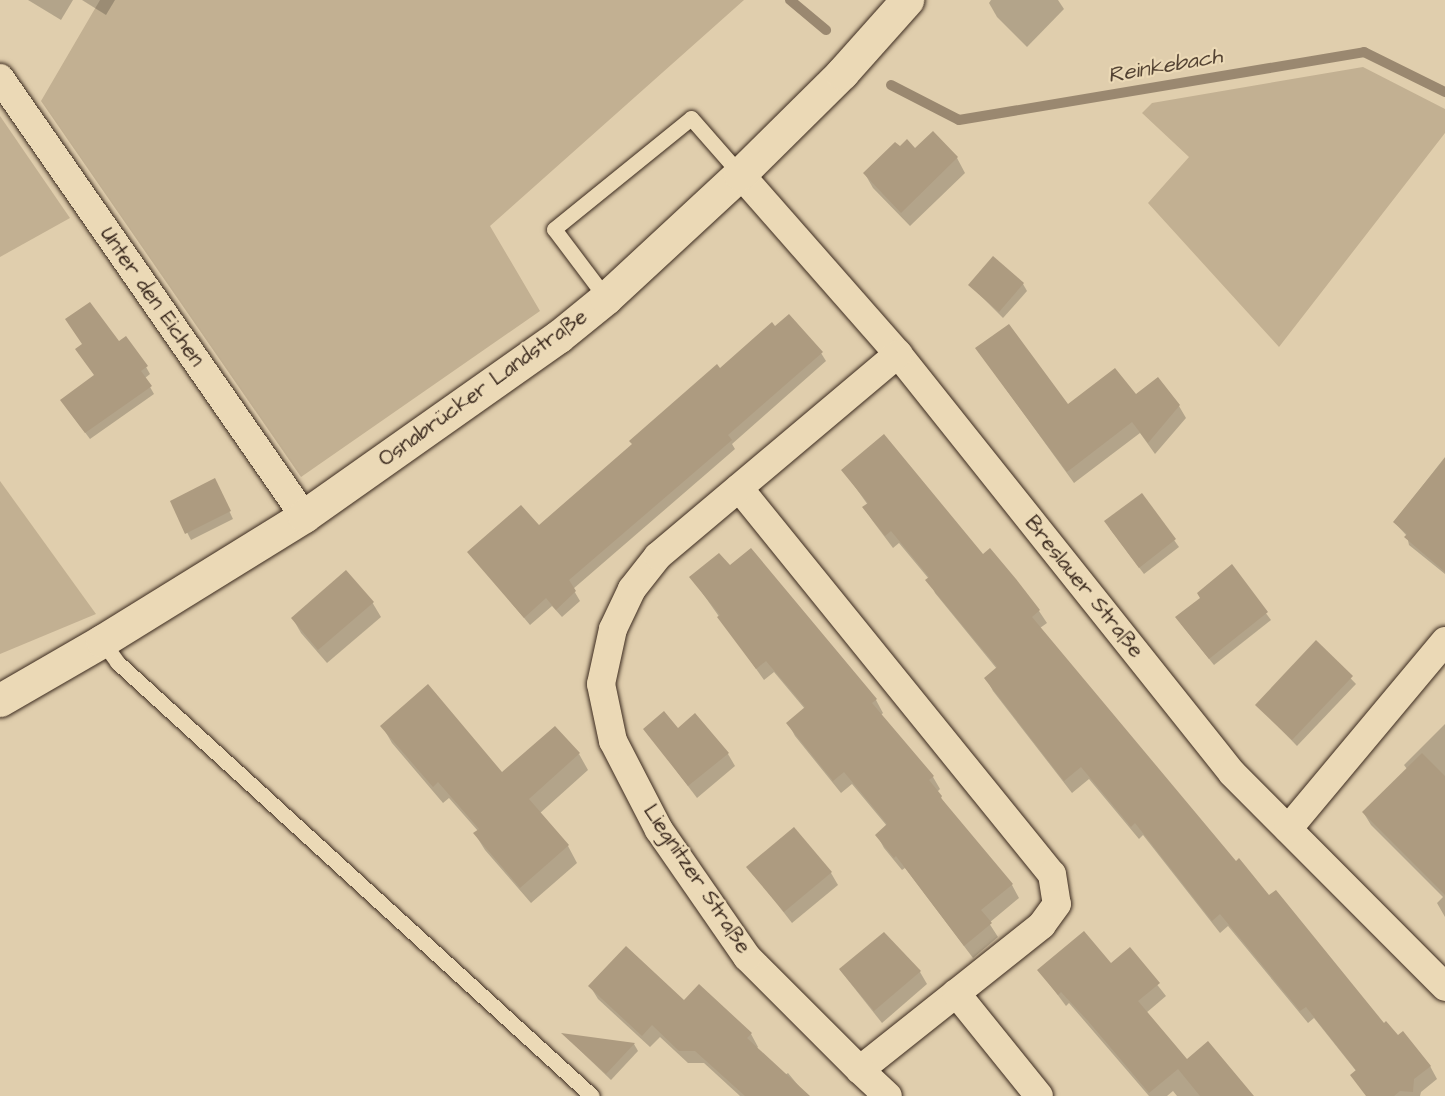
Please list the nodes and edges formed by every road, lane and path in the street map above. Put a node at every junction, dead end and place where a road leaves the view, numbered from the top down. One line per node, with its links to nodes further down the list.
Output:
1 (906, 0): 3 (street, Osnabrücker Landstraße)
2 (0, 78): 7 (street, Unter den Eichen)
3 (740, 174): 4 (street, Osnabrücker Landstraße); 4 (lane); 5 (street, Breslauer Straße)
4 (606, 298): 7 (street, Osnabrücker Landstraße)
5 (898, 354): 6 (street, Liegnitzer Straße); 11 (street, Breslauer Straße)
6 (739, 488): 13 (street); 14 (street, Liegnitzer Straße)
7 (303, 516): 8 (street, Osnabrücker Landstraße)
8 (102, 641): 10 (street, Osnabrücker Landstraße); 15 (lane)
9 (1445, 641): 11 (street)
10 (0, 700)
11 (1288, 830): 12 (street, Breslauer Straße)
12 (1445, 987)
13 (956, 993): 14 (street); 17 (street)
14 (860, 1070): 16 (street, Liegnitzer Straße)
15 (592, 1096)
16 (888, 1096)
17 (1039, 1096)

